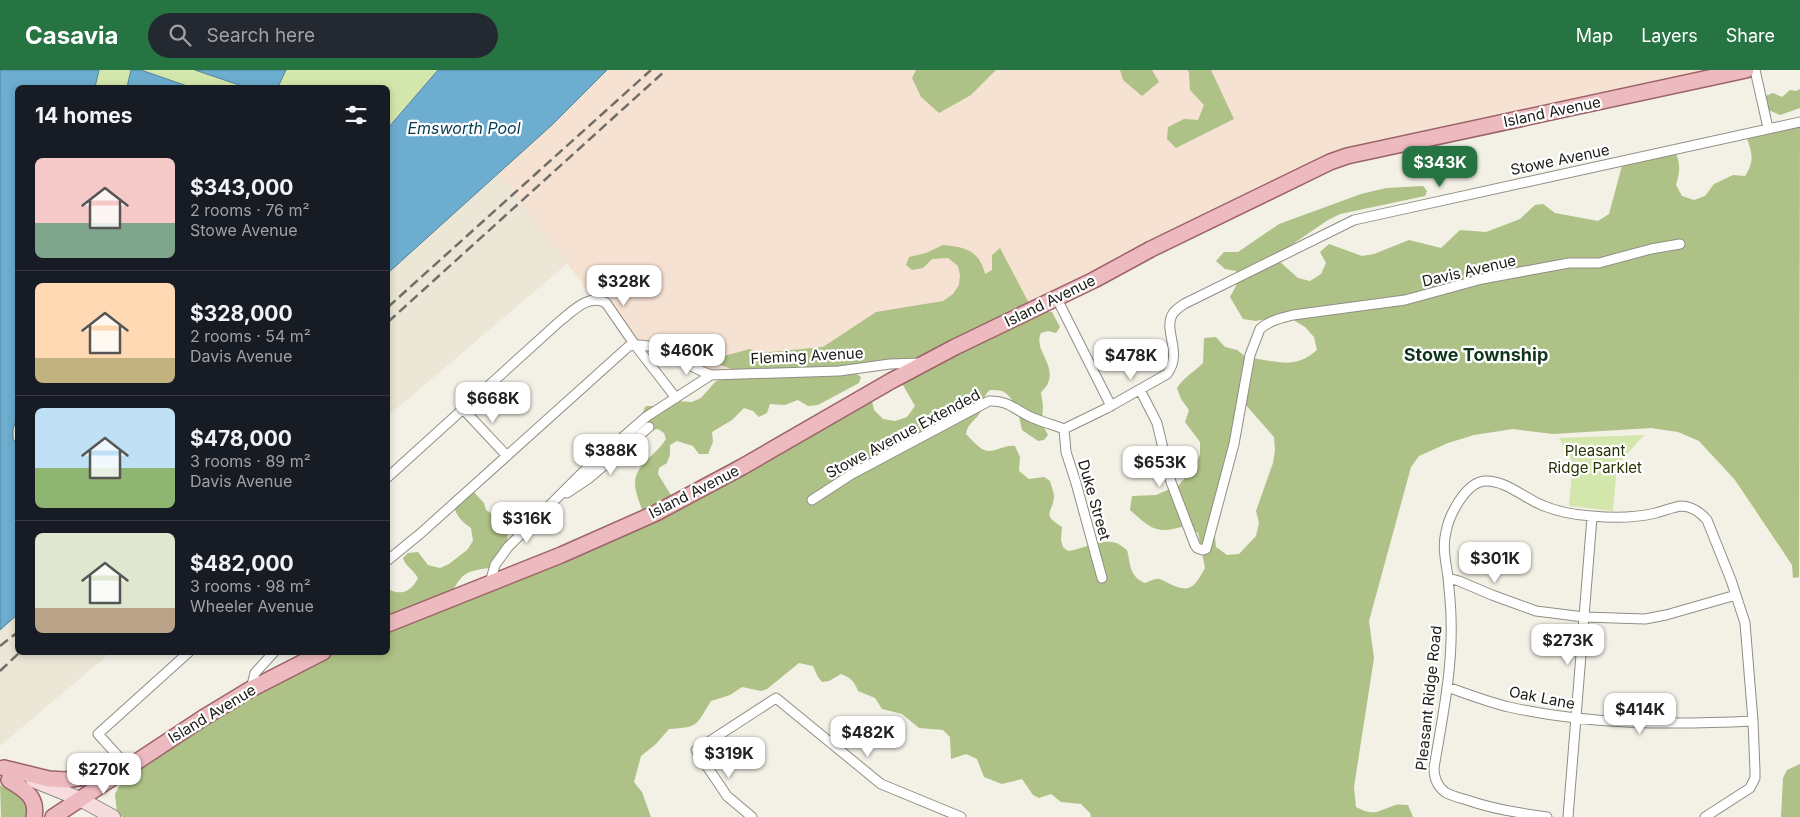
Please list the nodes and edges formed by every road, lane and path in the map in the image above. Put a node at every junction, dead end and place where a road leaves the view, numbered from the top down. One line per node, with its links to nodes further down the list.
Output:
1 (1746, 70): 6 (main road, Island Avenue)
2 (1756, 70): 4 (street)
3 (1800, 122): 4 (street, Stowe Avenue)
4 (1768, 128): 10 (street, Stowe Avenue)
5 (1680, 244): 10 (street, Davis Avenue)
6 (1057, 298): 8 (main road, Island Avenue); 12 (street)
7 (634, 345): 9 (street, Fleming Avenue); 11 (street); 13 (street); 16 (street)
8 (925, 363): 9 (street, Fleming Avenue); 24 (main road, Island Avenue)
9 (711, 375): 11 (street)
10 (1140, 390): 12 (street)
11 (676, 398): 19 (street)
12 (1111, 406): 15 (street)
13 (462, 409): 16 (street); 17 (street)
14 (649, 427): 19 (street)
15 (1064, 429): 18 (street, Stowe Avenue Extended); 22 (street, Duke Street)
16 (506, 456): 21 (street)
17 (390, 475)
18 (812, 500)
19 (555, 502): 24 (street)
20 (1592, 516): 23 (street, Pleasant Ridge Road); 25 (street, Pleasant Ridge Road); 26 (street)
21 (390, 558)
22 (1102, 578)
23 (1448, 578): 26 (street); 31 (street, Pleasant Ridge Road)
24 (490, 583): 27 (main road, Island Avenue)
25 (1736, 595): 26 (street); 34 (street, Pleasant Ridge Road)
26 (1584, 617): 33 (street)
27 (390, 623)
28 (186, 655): 35 (street)
29 (271, 655): 32 (street)
30 (317, 655): 32 (main road, Island Avenue)
31 (1447, 687): 33 (street, Oak Lane); 43 (street, Pleasant Ridge Road)
32 (251, 689): 35 (main road, Island Avenue)
33 (1576, 719): 34 (street, Oak Lane); 44 (street)
34 (1753, 721): 45 (street, Pleasant Ridge Road)
35 (124, 770): 36 (main road); 37 (main road, Island Avenue)
36 (3, 773): 37 (main road); 39 (main road)
37 (80, 799): 38 (main road); 40 (main road, Island Avenue)
38 (110, 816)
39 (34, 817)
40 (53, 817)
41 (752, 817): 42 (street)
42 (961, 817)
43 (1547, 817)
44 (1568, 817)
45 (1705, 817)

